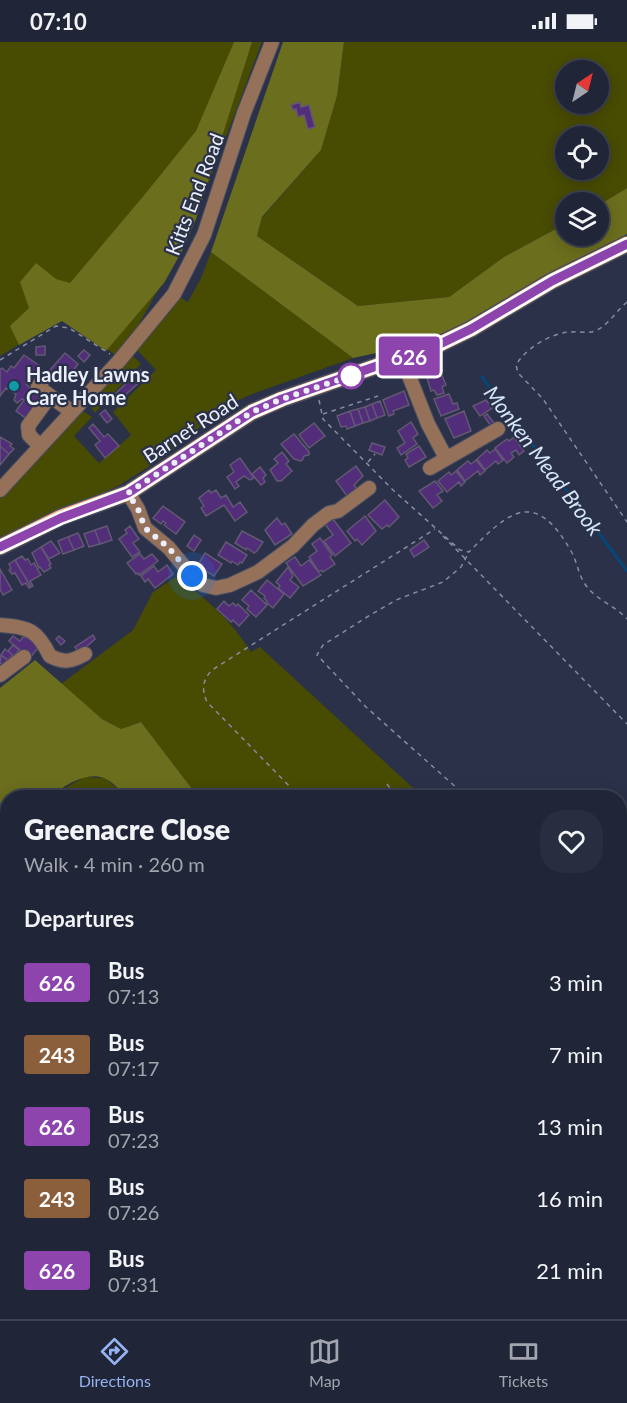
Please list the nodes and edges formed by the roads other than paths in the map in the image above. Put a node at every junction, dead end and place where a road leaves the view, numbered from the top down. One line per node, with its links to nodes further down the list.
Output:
1 (272, 42): 6 (street, Kitts End Road)
2 (627, 244): 3 (main road, Barnet Road)
3 (402, 358): 9 (street); 13 (main road, Barnet Road)
4 (44, 378): 5 (street)
5 (55, 399): 6 (street); 8 (street)
6 (72, 412): 8 (street, Kitts End Road)
7 (498, 429): 9 (street)
8 (37, 450): 12 (street, Kitts End Road)
9 (446, 458): 10 (street)
10 (430, 468)
11 (369, 488): 13 (street)
12 (0, 490)
13 (128, 493): 14 (main road, Barnet Road)
14 (0, 547)
15 (0, 625): 16 (street)
16 (85, 654)
17 (24, 657): 18 (street)
18 (0, 675)

